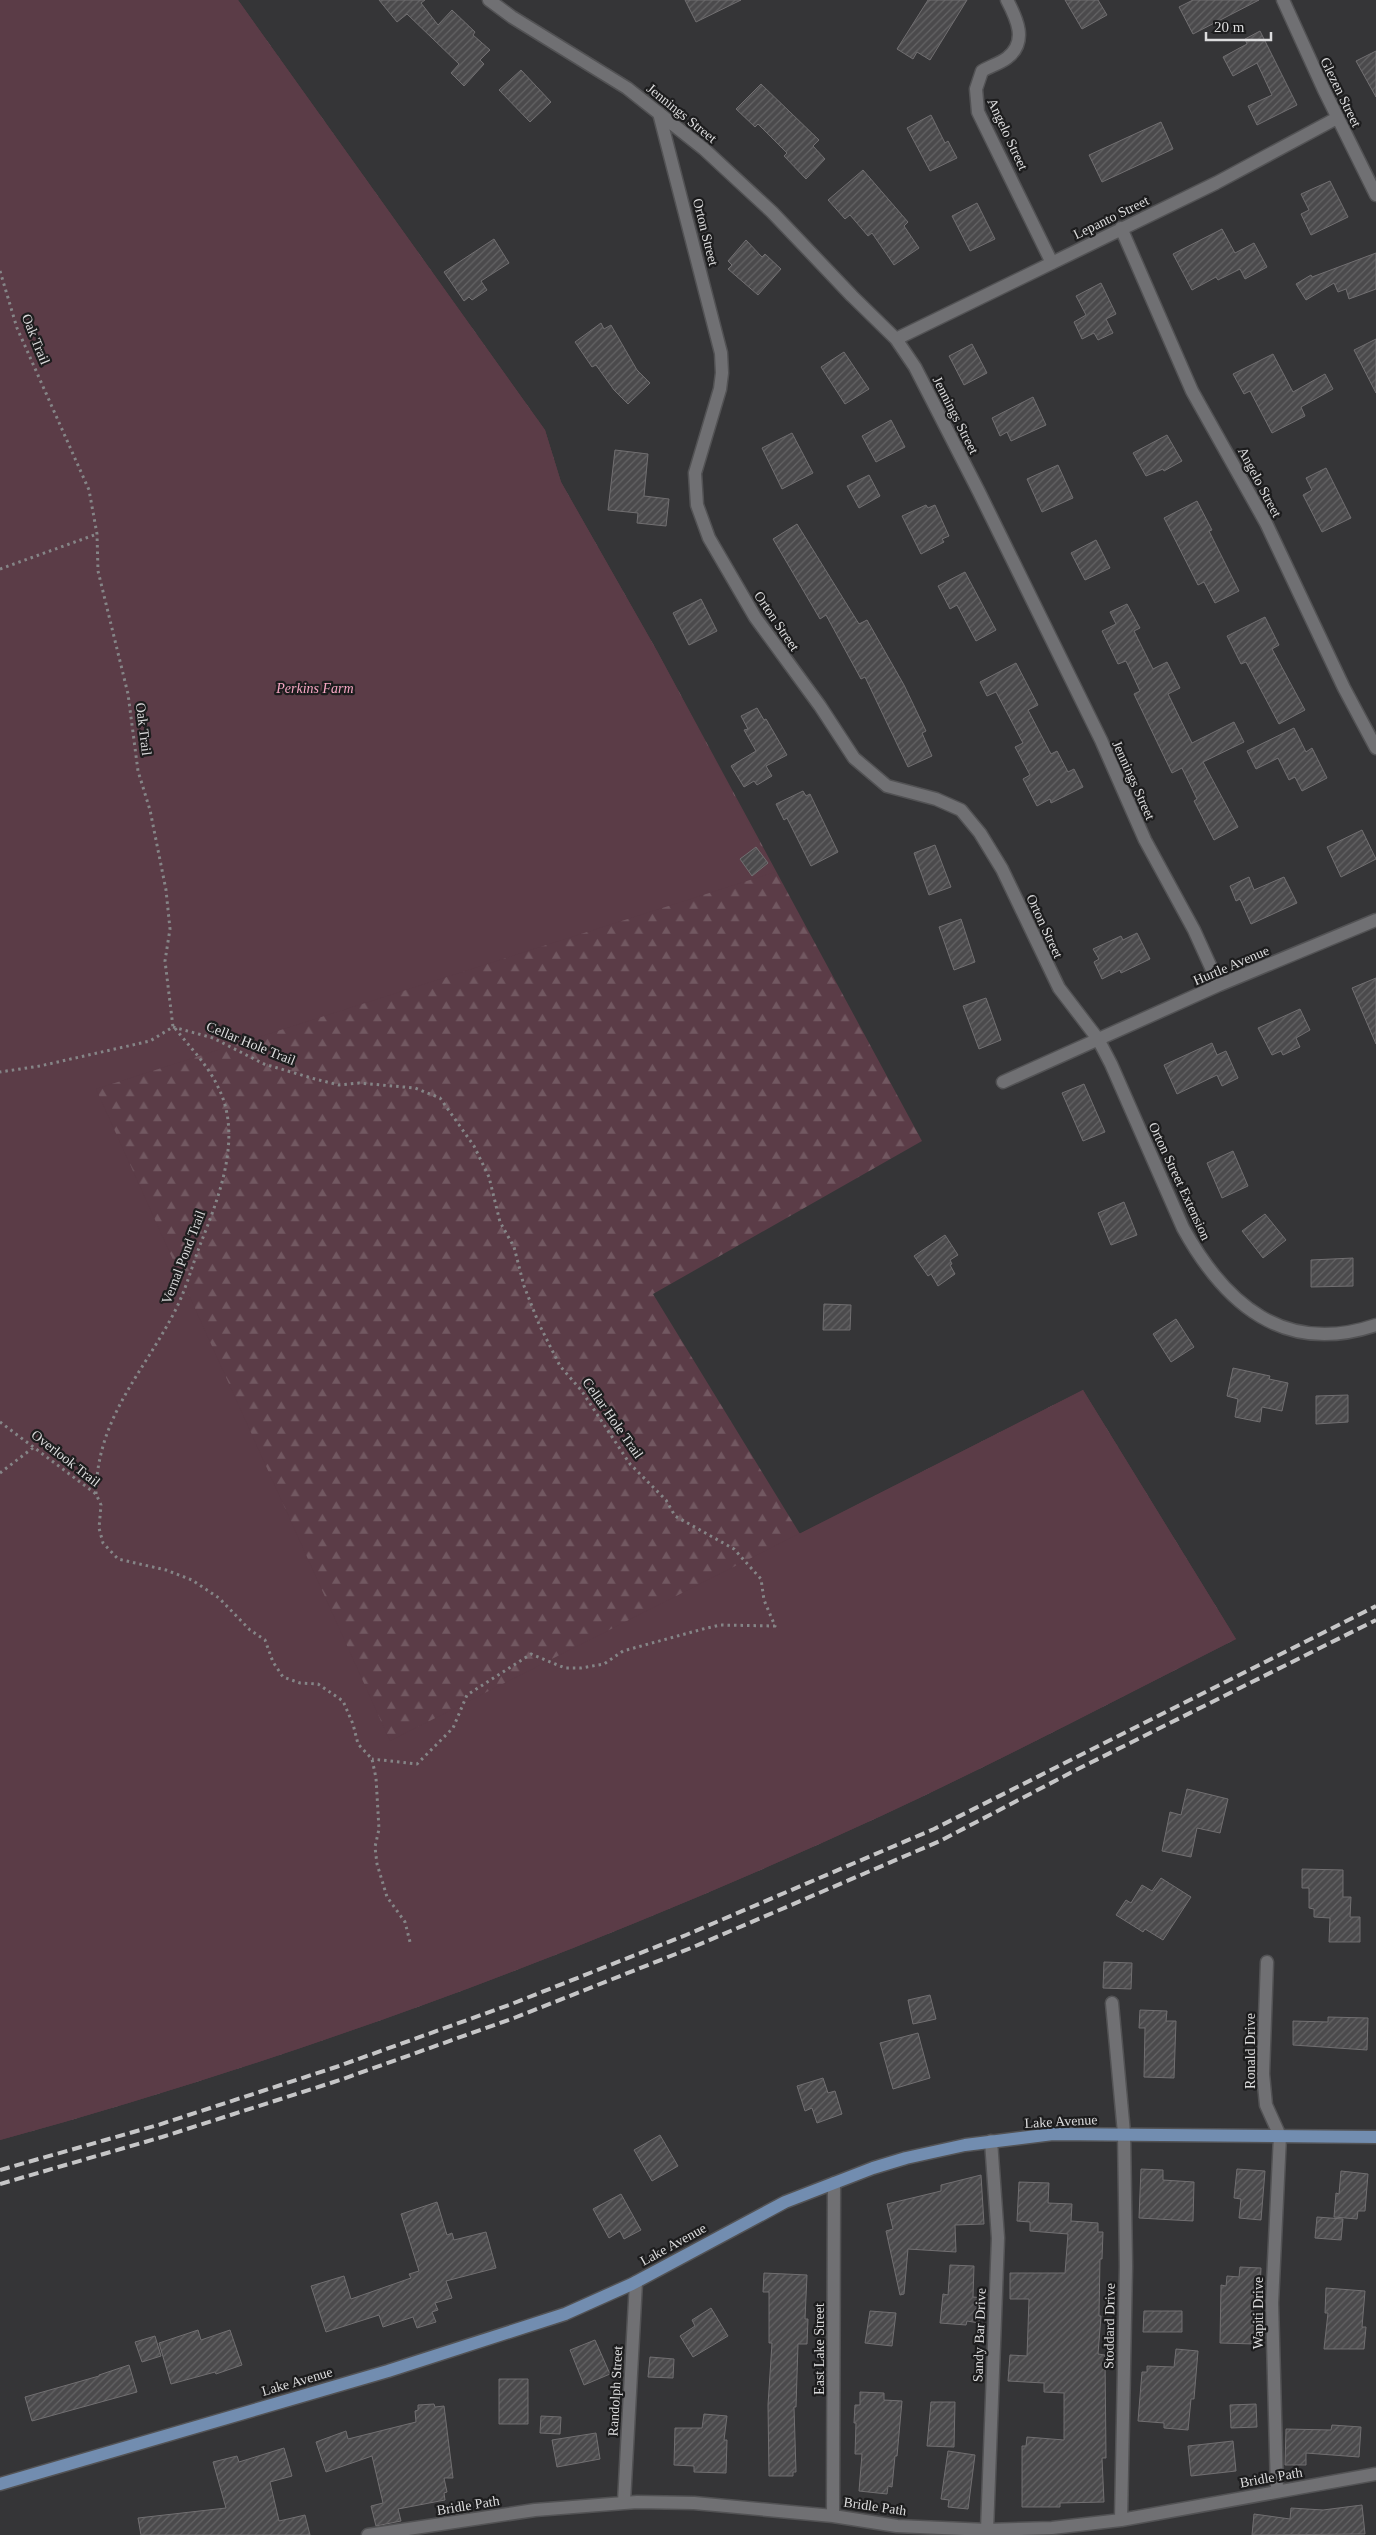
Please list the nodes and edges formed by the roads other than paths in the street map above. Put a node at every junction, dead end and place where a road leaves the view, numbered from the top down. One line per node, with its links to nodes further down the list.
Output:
1 (489, 0): 4 (street, Jennings Street)
2 (1007, 0): 8 (street, Angelo Street)
3 (1283, 0): 5 (street, Glezen Street)
4 (659, 113): 9 (street, Jennings Street); 13 (street, Orton Street)
5 (1337, 118): 6 (street, Glezen Street); 7 (street, Lepanto Street)
6 (1376, 195)
7 (1121, 228): 8 (street, Lepanto Street); 10 (street, Angelo Street)
8 (1052, 263): 9 (street, Lepanto Street)
9 (896, 339): 12 (street, Jennings Street)
10 (1376, 748)
11 (1376, 920): 12 (street, Hurtle Avenue)
12 (1218, 985): 13 (street, Hurtle Avenue)
13 (1098, 1040): 14 (street, Hurtle Avenue); 15 (street, Orton Street Extension)
14 (1002, 1082)
15 (1376, 1325)
16 (1267, 1962): 19 (street, Ronald Drive)
17 (1112, 2003): 18 (street, Stoddard Drive)
18 (1124, 2133): 19 (main road, Lake Avenue); 21 (main road, Lake Avenue); 29 (street, Stoddard Drive)
19 (1280, 2136): 20 (main road, Lake Avenue); 26 (street, Wapiti Drive)
20 (1376, 2136)
21 (991, 2141): 22 (main road, Lake Avenue); 30 (street, Sandy Bar Drive)
22 (834, 2183): 23 (main road, Lake Avenue); 28 (street, East Lake Street)
23 (636, 2282): 25 (main road, Lake Avenue); 27 (street, Randolph Street)
24 (1376, 2474): 26 (street, Bridle Path)
25 (0, 2484)
26 (1277, 2490): 29 (street, Bridle Path)
27 (624, 2502): 28 (street, Bridle Path); 31 (street, Bridle Path)
28 (833, 2516): 30 (street, Bridle Path)
29 (1121, 2520): 30 (street, Bridle Path)
30 (987, 2530)
31 (368, 2535)

